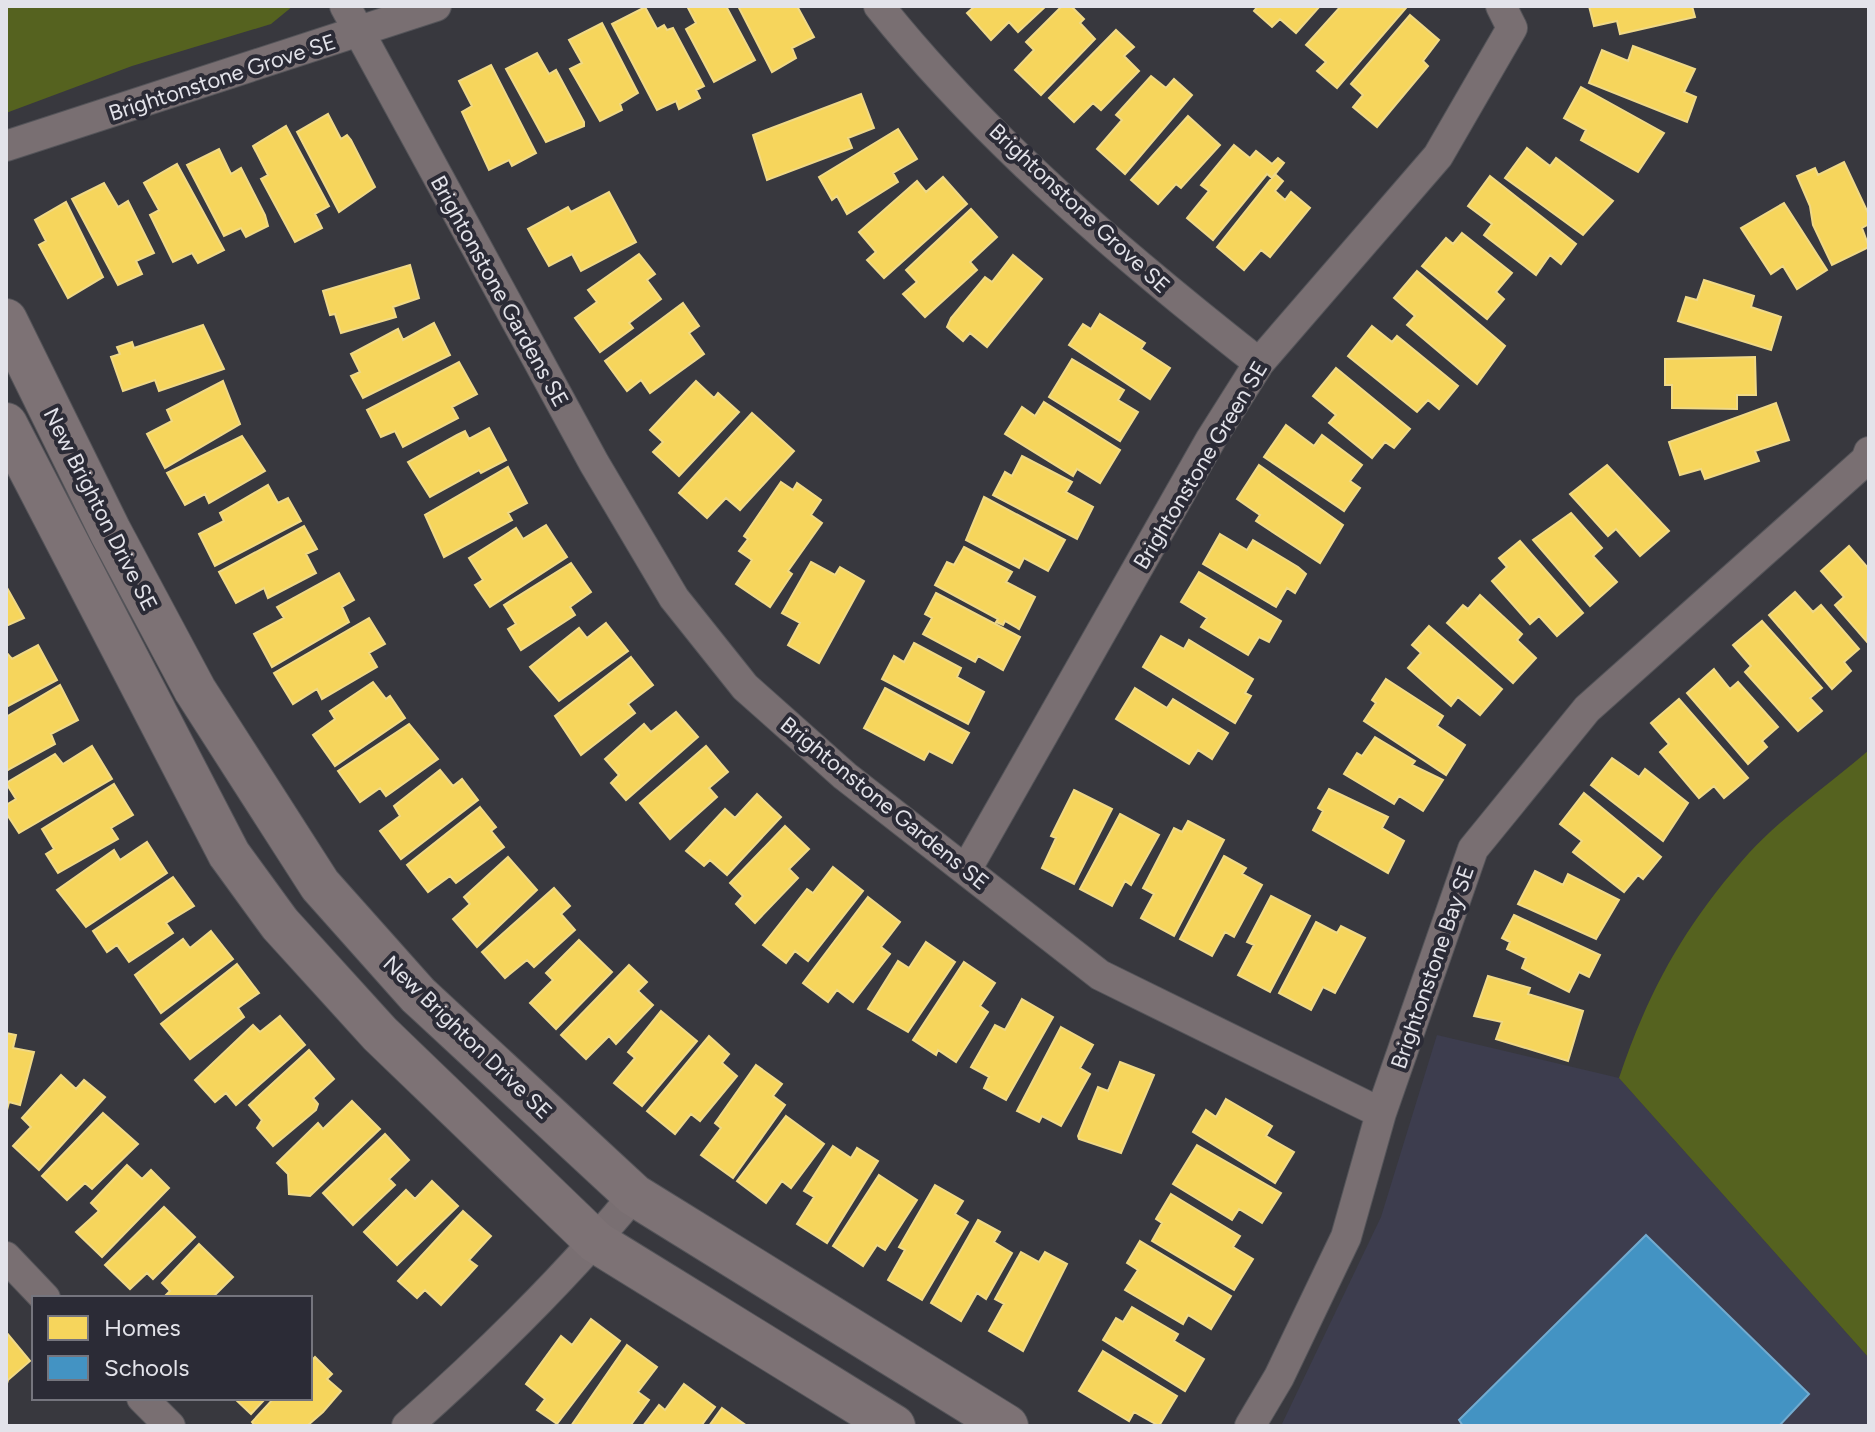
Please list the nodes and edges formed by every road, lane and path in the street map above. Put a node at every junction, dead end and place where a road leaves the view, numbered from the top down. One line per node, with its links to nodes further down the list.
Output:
1 (345, 6): 5 (street, Brightonstone Gardens SE)
2 (436, 6): 5 (street, Brightonstone Grove SE)
3 (879, 6): 8 (street, Brightonstone Grove SE)
4 (1501, 6): 8 (street, Brightonstone Green SE)
5 (359, 33): 6 (street, Brightonstone Grove SE); 11 (street, Brightonstone Gardens SE)
6 (6, 146)
7 (6, 320): 13 (street, New Brighton Drive SE)
8 (1259, 363): 11 (street, Brightonstone Green SE)
9 (6, 424): 14 (street, New Brighton Drive SE)
10 (1869, 452): 12 (street, Brightonstone Bay SE)
11 (966, 870): 12 (street, Brightonstone Gardens SE)
12 (1381, 1113): 22 (street, Brightonstone Bay SE)
13 (634, 1195): 14 (street); 21 (street, New Brighton Drive SE)
14 (596, 1242): 19 (street); 20 (street, New Brighton Drive SE)
15 (6, 1257): 16 (street)
16 (43, 1296)
17 (144, 1400): 18 (street)
18 (170, 1426)
19 (407, 1426)
20 (894, 1426)
21 (1007, 1426)
22 (1250, 1426)

